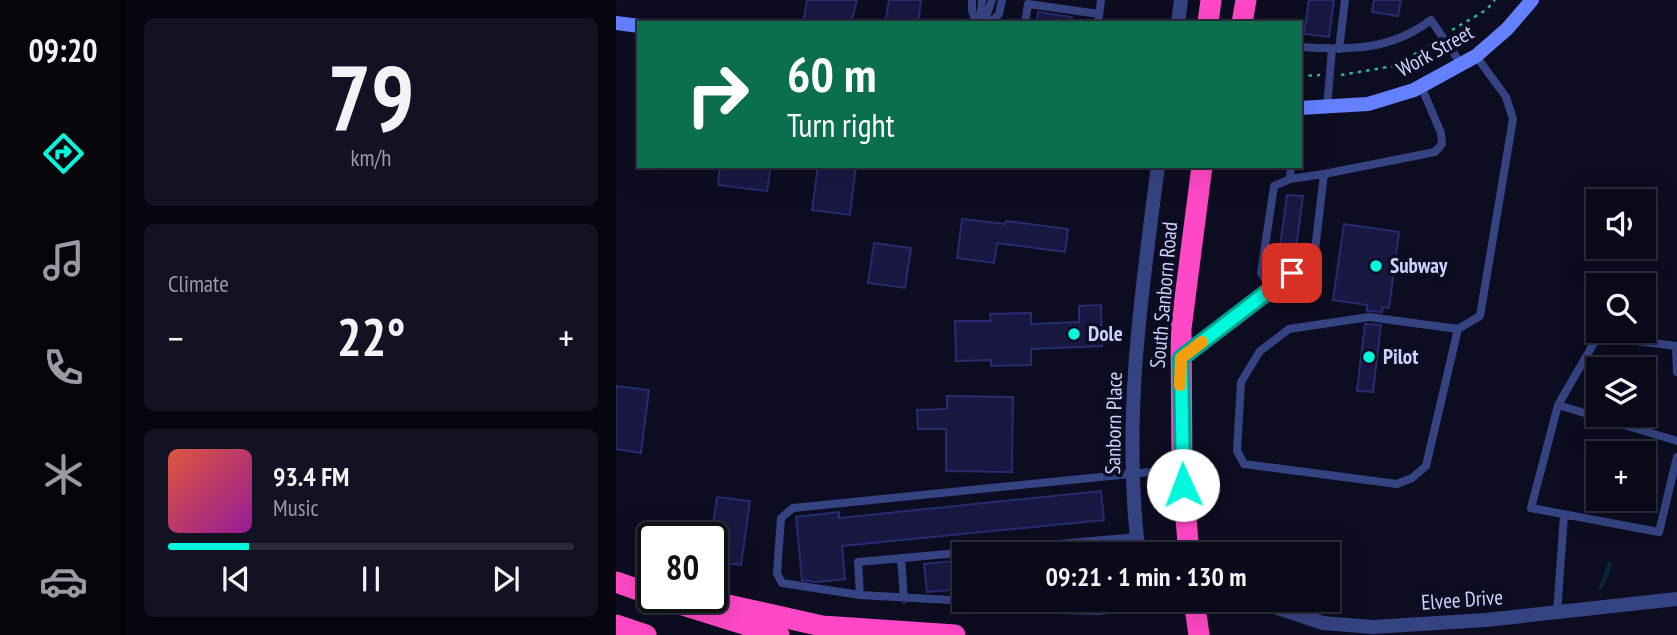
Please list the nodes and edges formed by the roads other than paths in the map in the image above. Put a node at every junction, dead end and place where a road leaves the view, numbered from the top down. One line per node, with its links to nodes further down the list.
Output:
1 (972, 0): 12 (lane)
2 (982, 0): 13 (lane)
3 (992, 0): 14 (lane)
4 (1002, 0): 15 (lane)
5 (1101, 0): 11 (lane)
6 (1181, 0): 17 (street)
7 (1211, 0): 18 (highway)
8 (1245, 0): 19 (highway)
9 (1345, 0): 23 (lane)
10 (1532, 0): 24 (street, Work Street)
11 (1099, 18): 16 (lane)
12 (981, 21)
13 (983, 21)
14 (984, 21)
15 (987, 21)
16 (1025, 21)
17 (1178, 21)
18 (1208, 21)
19 (1242, 21)
20 (616, 23): 21 (street)
21 (637, 26)
22 (1302, 47): 23 (lane)
23 (1335, 49): 25 (lane); 27 (lane)
24 (1476, 57): 25 (street, Work Street); 35 (lane)
25 (1461, 64): 26 (street, Work Street)
26 (1421, 86): 27 (street, Work Street); 32 (lane)
27 (1327, 107): 28 (street, Work Street)
28 (1302, 108)
29 (1158, 168): 43 (street, Sanborn Place)
30 (1202, 168): 37 (highway, South Sanborn Road)
31 (1291, 168): 33 (lane)
32 (1324, 174): 33 (lane); 34 (lane)
33 (1290, 179): 34 (lane)
34 (1271, 288): 37 (lane)
35 (1458, 329): 35 (lane)
36 (1676, 345): 38 (lane); 39 (lane)
37 (1181, 358): 42 (highway, South Sanborn Road)
38 (1677, 372)
39 (1558, 405): 40 (lane); 44 (lane)
40 (1677, 441)
41 (1677, 457): 44 (lane)
42 (1182, 469): 43 (lane); 47 (highway, South Sanborn Road)
43 (1134, 473): 45 (street, Sanborn Place); 53 (lane)
44 (1564, 515): 60 (lane)
45 (1137, 537): 46 (street, Sanborn Place); 48 (lane)
46 (1138, 542)
47 (1188, 542)
48 (901, 558): 53 (lane); 54 (lane)
49 (616, 575): 50 (highway)
50 (637, 581)
51 (616, 582): 52 (highway)
52 (637, 590)
53 (860, 595): 54 (lane)
54 (904, 599): 56 (lane)
55 (1677, 599): 60 (street, Elvee Drive)
56 (952, 600)
57 (728, 606): 65 (highway)
58 (1196, 612): 66 (highway)
59 (1290, 612): 60 (street, Elvee Drive)
60 (1557, 612)
61 (709, 613): 64 (highway)
62 (616, 625): 63 (highway)
63 (646, 635)
64 (779, 635)
65 (956, 635)
66 (1199, 635)

